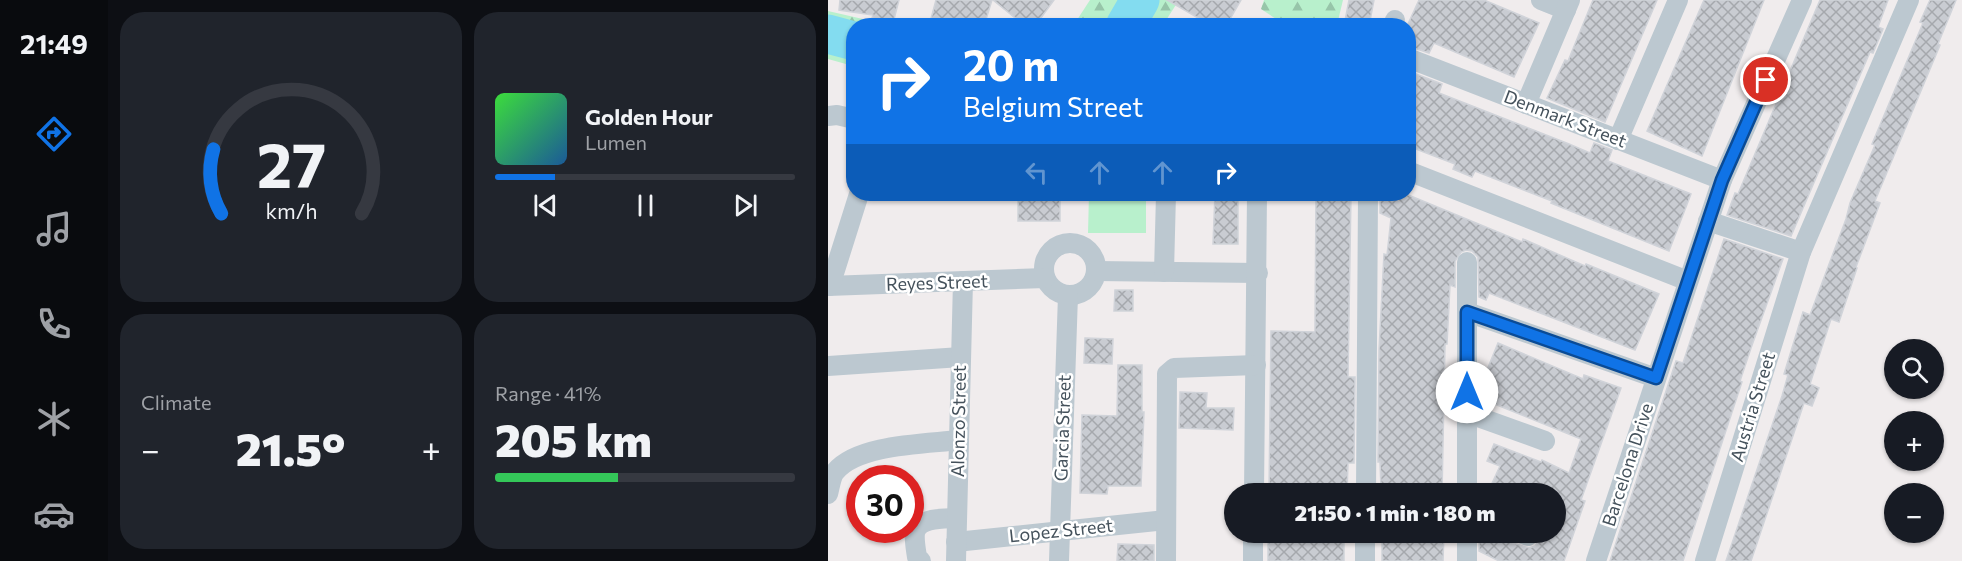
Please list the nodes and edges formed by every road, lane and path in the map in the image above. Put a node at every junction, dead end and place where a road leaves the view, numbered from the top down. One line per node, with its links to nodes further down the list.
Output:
1 (1541, 0): 5 (street)
2 (1678, 0): 10 (street)
3 (1802, 0): 12 (street, Barcelona Drive)
4 (1909, 0): 18 (street, Austria Street)
5 (1568, 5): 7 (street)
6 (1416, 61): 7 (street, Denmark Street)
7 (1526, 104): 10 (street, Denmark Street)
8 (828, 116): 9 (street)
9 (846, 117)
10 (1618, 140): 12 (street, Denmark Street)
11 (1416, 174): 24 (street)
12 (1722, 180): 17 (street, Barcelona Drive)
13 (857, 201): 26 (street)
14 (1166, 201): 21 (street)
15 (1257, 201): 22 (street)
16 (1368, 201): 37 (street)
17 (1708, 221): 18 (street); 24 (street, Barcelona Drive)
18 (1801, 252): 54 (street, Austria Street)
19 (1467, 262): 28 (street)
20 (1096, 271): 21 (street); 23 (street); 27 (street)
21 (1164, 272): 22 (street)
22 (1258, 273): 30 (street)
23 (1045, 278): 25 (street, Reyes Street); 27 (street)
24 (1688, 281): 32 (street, Barcelona Drive)
25 (963, 282): 26 (street, Reyes Street); 29 (street, Alonzo Street)
26 (829, 286)
27 (1068, 295): 42 (street, Garcia Street)
28 (1467, 312): 32 (street); 33 (street)
29 (961, 357): 31 (street); 34 (street, Alonzo Street)
30 (1256, 365): 36 (street); 41 (street)
31 (828, 366)
32 (1656, 378): 53 (street, Barcelona Drive)
33 (1467, 412): 35 (street); 38 (street)
34 (959, 440): 39 (street); 40 (street, Alonzo Street)
35 (1545, 441)
36 (1254, 483)
37 (1366, 483)
38 (1467, 483)
39 (828, 494)
40 (957, 518): 46 (street, Alonzo Street); 47 (street)
41 (1166, 520): 42 (street, Lopez Street); 49 (street)
42 (1059, 531): 46 (street, Lopez Street); 48 (street, Garcia Street)
43 (1253, 543): 50 (street)
44 (1365, 543): 51 (street)
45 (1467, 543): 52 (street)
46 (956, 551)
47 (921, 561)
48 (1059, 561)
49 (1166, 561)
50 (1253, 561)
51 (1365, 561)
52 (1467, 561)
53 (1596, 561)
54 (1705, 561)

